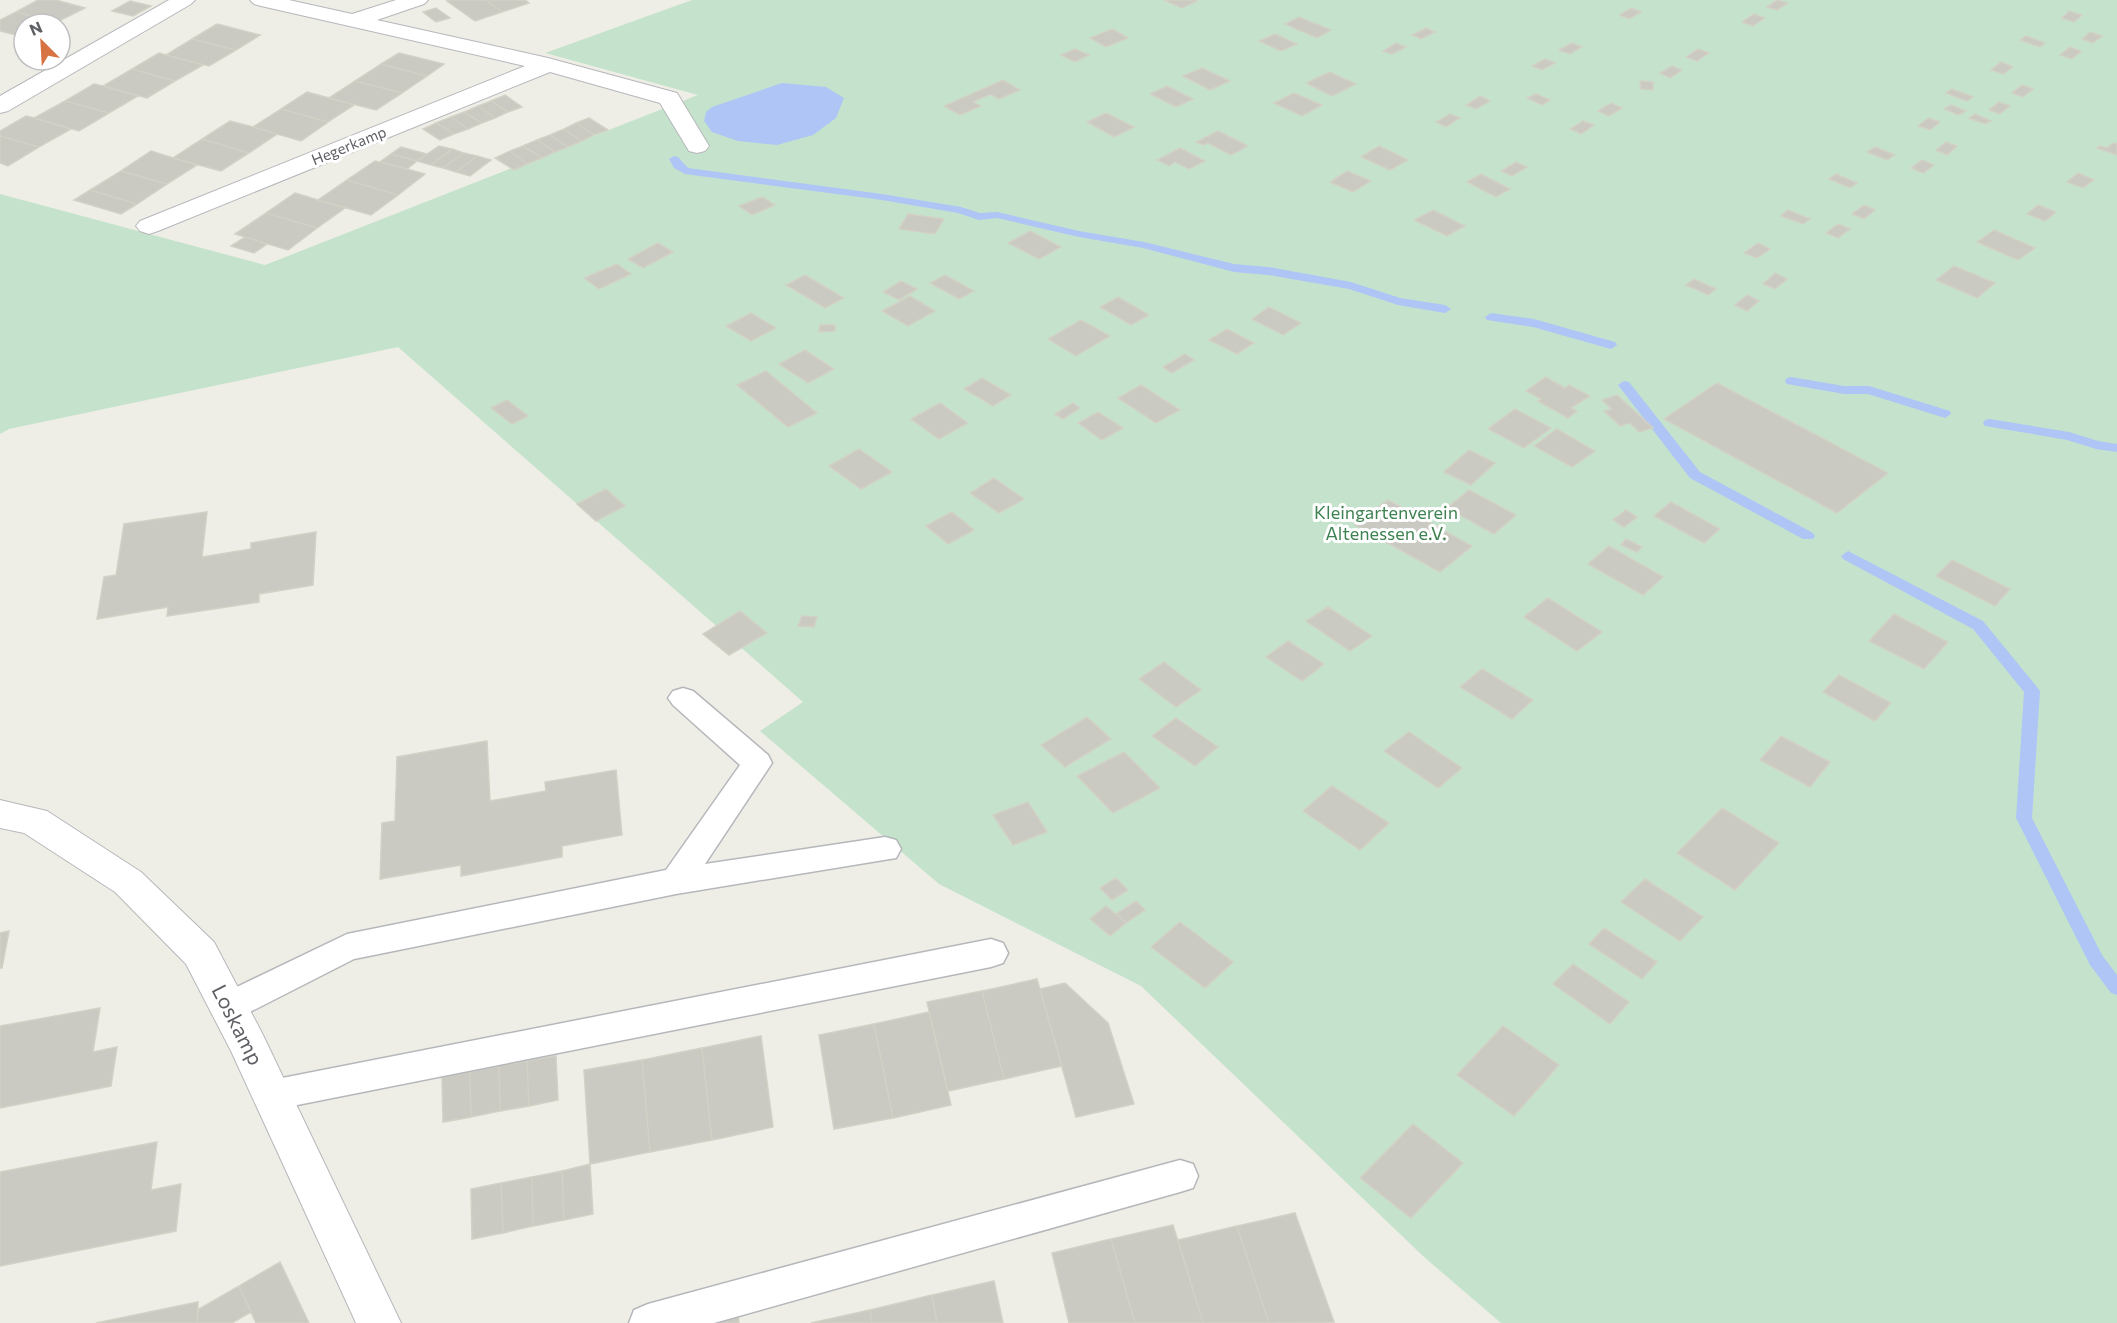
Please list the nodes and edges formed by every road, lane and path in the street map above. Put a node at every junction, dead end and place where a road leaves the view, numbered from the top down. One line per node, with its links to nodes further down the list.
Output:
1 (184, 0): 6 (street)
2 (261, 0): 4 (street)
3 (417, 0): 4 (street)
4 (350, 22): 5 (street)
5 (548, 65): 7 (street); 8 (street, Hegerkamp)
6 (0, 106)
7 (697, 146)
8 (149, 226)
9 (683, 698): 12 (lane)
10 (0, 814): 14 (street, Loskamp)
11 (885, 849): 12 (lane)
12 (676, 881): 14 (lane)
13 (991, 953): 15 (lane)
14 (228, 1007): 15 (street, Loskamp)
15 (272, 1095): 17 (street, Loskamp)
16 (1180, 1176): 18 (lane)
17 (379, 1323)
18 (648, 1323)

